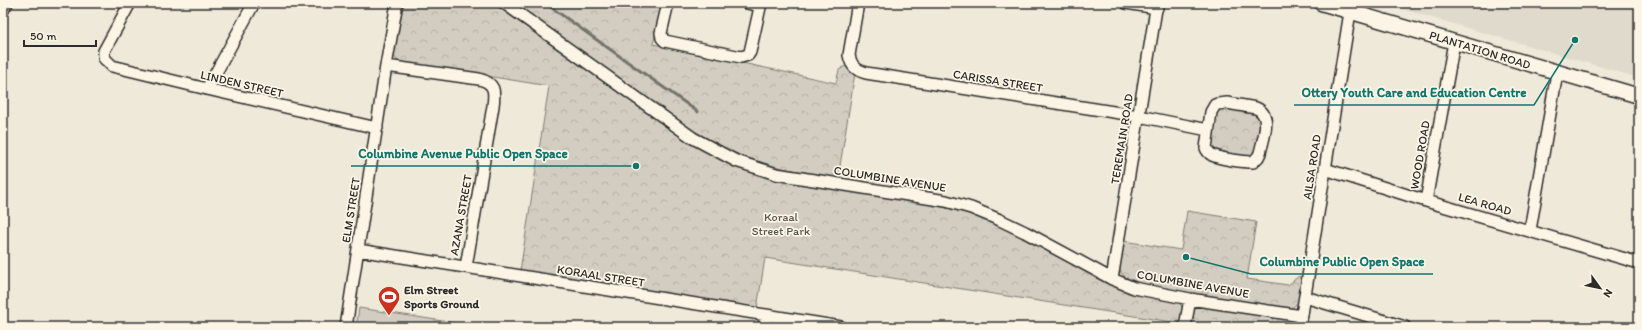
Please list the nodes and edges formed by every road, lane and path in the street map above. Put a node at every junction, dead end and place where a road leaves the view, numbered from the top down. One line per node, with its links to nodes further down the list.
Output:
1 (7, 3): 13 (street)
2 (130, 3): 18 (street, LINDEN STREET)
3 (254, 3): 18 (street)
4 (397, 3): 16 (street, ELM STREET)
5 (504, 3): 29 (street, COLUMBINE AVENUE)
6 (668, 3): 11 (street)
7 (747, 3): 11 (street)
8 (858, 3): 20 (street, CARISSA STREET)
9 (1126, 3): 12 (street)
10 (1321, 3): 14 (street, PLANTATION ROAD)
11 (761, 4)
12 (1157, 5): 20 (street, TEREMAIN ROAD)
13 (3, 10)
14 (1350, 12): 15 (street, PLANTATION ROAD); 23 (street, AILSA ROAD)
15 (1454, 42): 17 (street, PLANTATION ROAD); 24 (street, WOOD ROAD)
16 (386, 66): 21 (street, ELM STREET); 28 (street, AZANA STREET)
17 (1557, 73): 19 (street, PLANTATION ROAD); 25 (street)
18 (207, 89): 21 (street, LINDEN STREET)
19 (1639, 96)
20 (1139, 116): 22 (street, CARISSA STREET); 29 (street, TEREMAIN ROAD)
21 (377, 128): 26 (street, ELM STREET)
22 (1208, 130): 22 (street)
23 (1325, 169): 24 (street, LEA ROAD); 30 (street, AILSA ROAD)
24 (1426, 201): 25 (street, LEA ROAD)
25 (1530, 230): 27 (street, LEA ROAD)
26 (358, 250): 28 (street, KORAAL STREET); 34 (street, ELM STREET)
27 (1639, 263)
28 (466, 267): 32 (street, KORAAL STREET)
29 (1112, 279): 31 (street, COLUMBINE AVENUE)
30 (1305, 297): 33 (street, AILSA ROAD); 38 (street)
31 (1190, 299): 33 (street, COLUMBINE AVENUE); 37 (street)
32 (766, 315): 35 (street); 36 (street, KORAAL STREET)
33 (1301, 321)
34 (346, 327)
35 (764, 327)
36 (841, 327)
37 (1185, 327)
38 (1405, 327)

